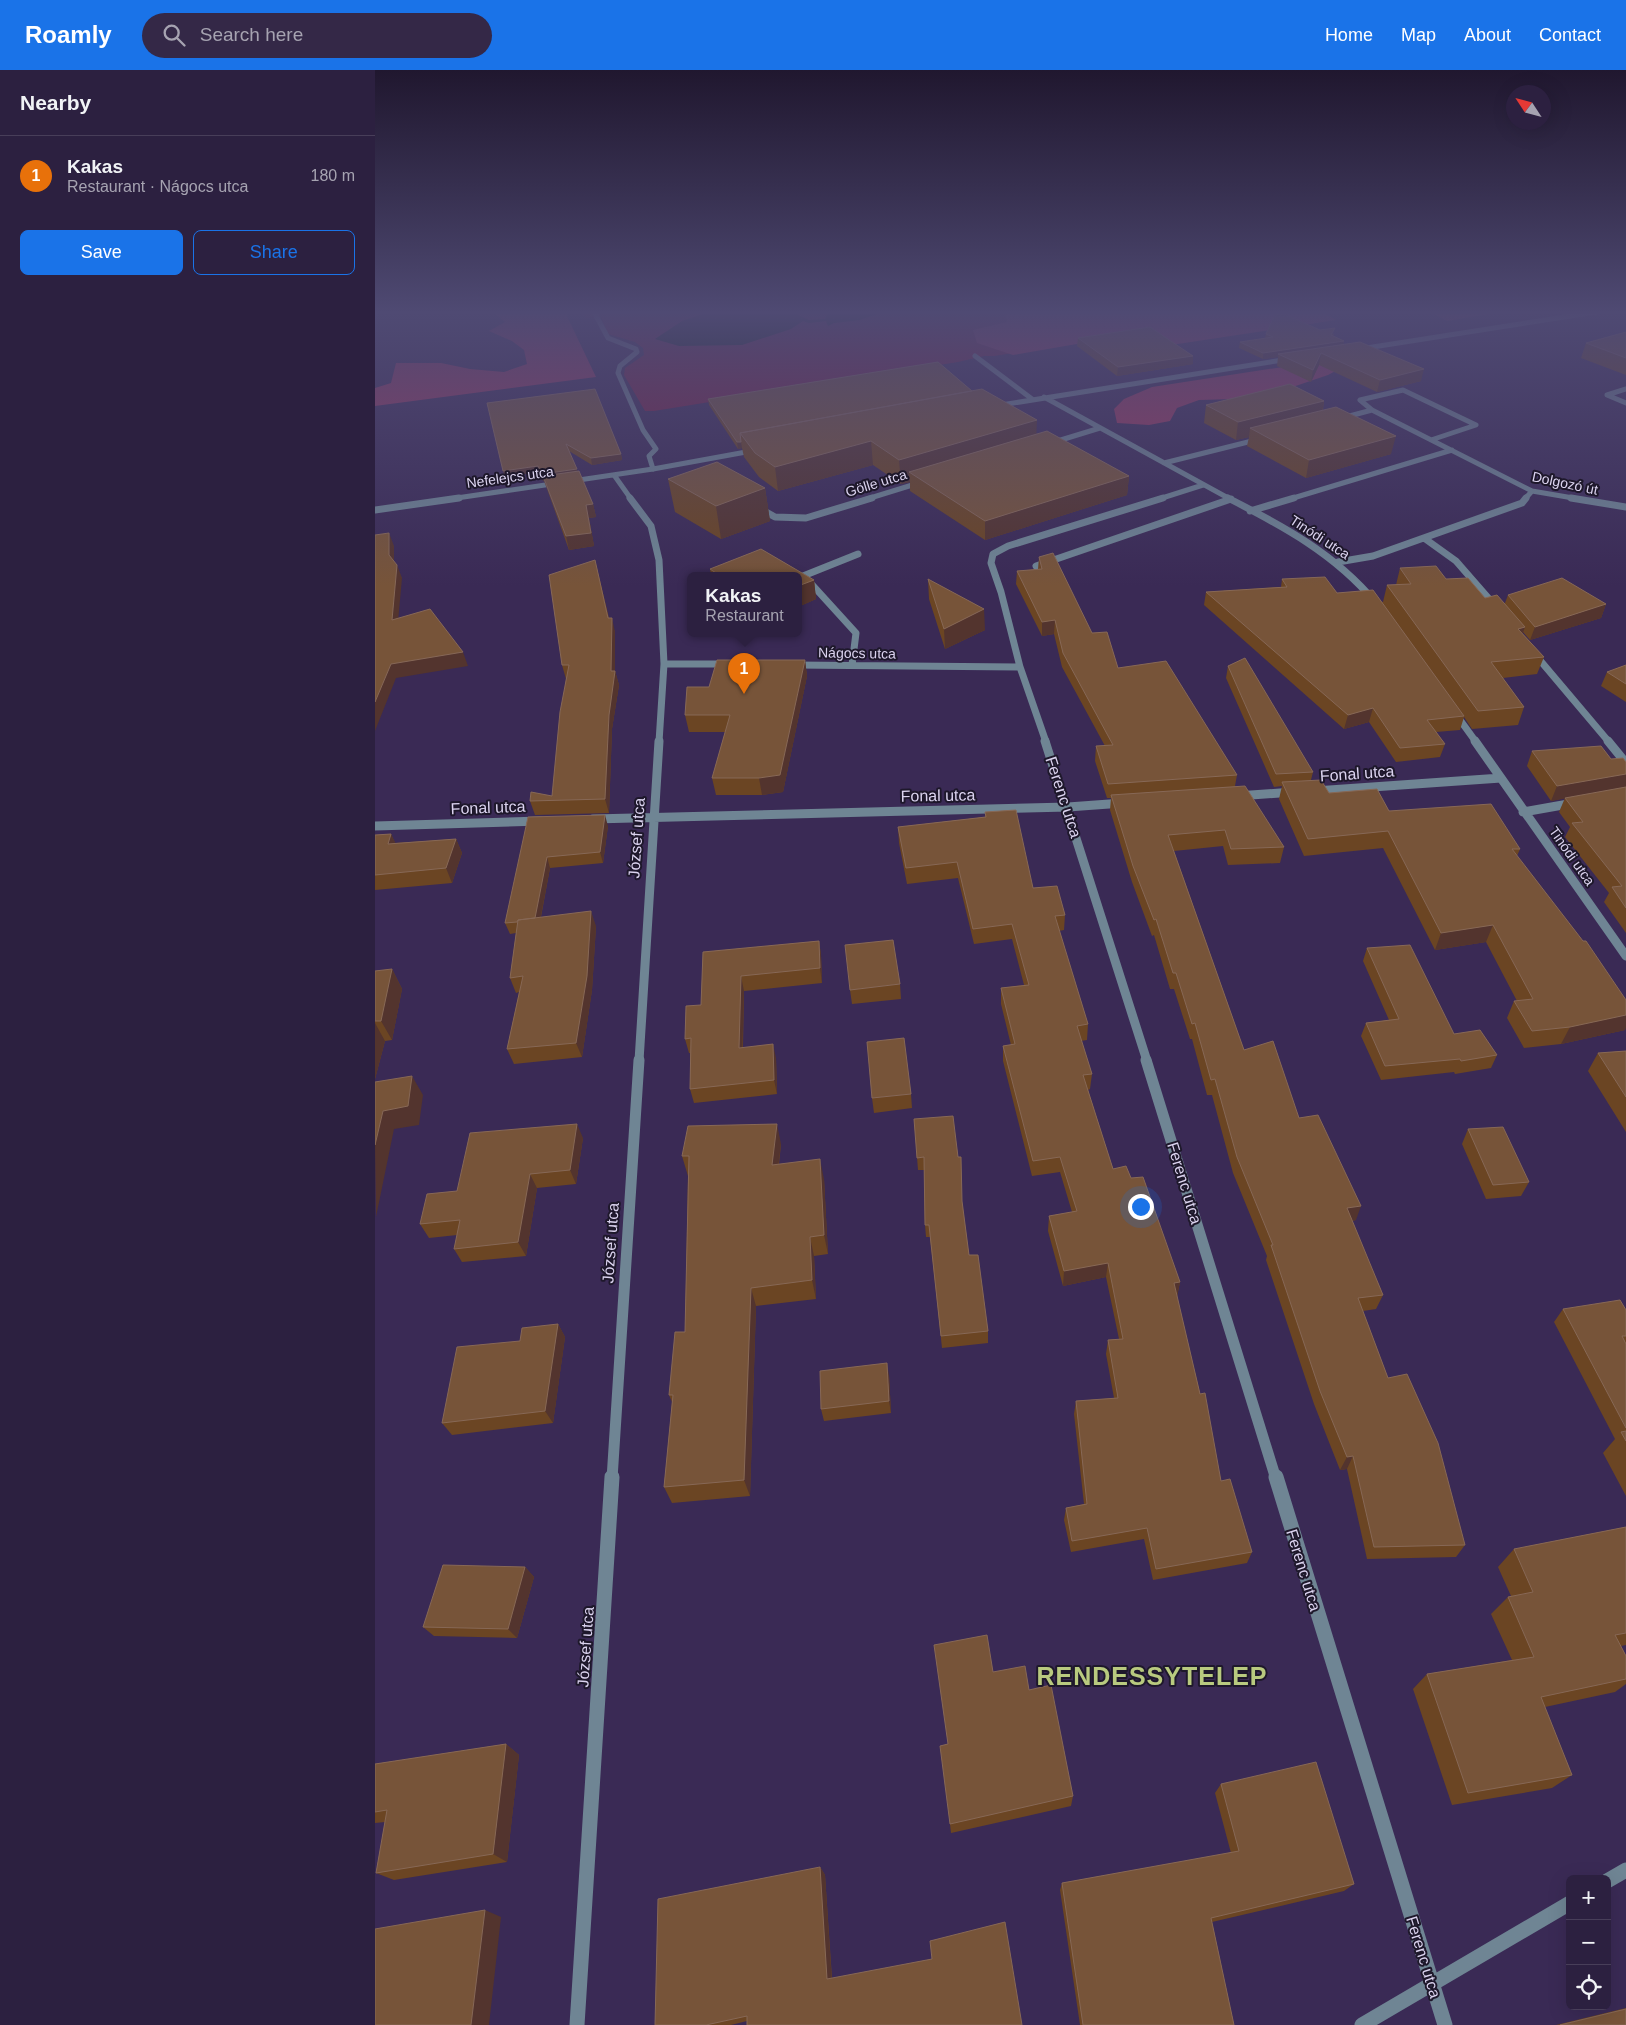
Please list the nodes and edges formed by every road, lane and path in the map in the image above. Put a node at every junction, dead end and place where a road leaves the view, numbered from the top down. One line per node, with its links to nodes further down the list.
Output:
1 (631, 403): 18 (street)
2 (1013, 403): 6 (street)
3 (1055, 403): 9 (street, Tinódi utca)
4 (1364, 403): 7 (street)
5 (1431, 403): 11 (street)
6 (984, 408)
7 (1372, 410): 8 (street); 11 (street, Dolgozó út)
8 (1335, 420)
9 (1100, 428): 12 (street); 16 (street, Tinódi utca)
10 (1270, 437): 16 (street)
11 (1431, 440): 14 (street, Dolgozó út)
12 (1044, 445)
13 (762, 449): 15 (street, Nefelejcs utca)
14 (1452, 450): 22 (street, Dolgozó út); 27 (street)
15 (704, 460): 17 (street); 18 (street, Nefelejcs utca)
16 (1164, 463): 21 (street, Tinódi utca)
17 (711, 466)
18 (653, 469): 19 (street, Nefelejcs utca)
19 (614, 475): 26 (street, Nefelejcs utca); 36 (street, József utca)
20 (926, 481): 24 (street, Gölle utca)
21 (1203, 485): 23 (street, Tinódi utca); 40 (street, Ferenc utca)
22 (1532, 491): 25 (street, Dolgozó út); 28 (street)
23 (1231, 500): 27 (street, Tinódi utca); 31 (street)
24 (752, 503)
25 (1626, 507)
26 (375, 510)
27 (1250, 511): 30 (street, Tinódi utca)
28 (1424, 538): 30 (street); 34 (street)
29 (858, 554): 32 (street)
30 (1338, 562): 33 (street, Tinódi utca)
31 (1036, 566)
32 (803, 576): 39 (street)
33 (1383, 612)
34 (1503, 615)
35 (1527, 645): 42 (street)
36 (664, 664): 37 (street); 49 (street, József utca)
37 (733, 664)
38 (782, 665): 39 (street, Nágocs utca)
39 (852, 666): 40 (street, Nágocs utca)
40 (1021, 667): 47 (street, Ferenc utca)
41 (1450, 707): 43 (street, Tinódi utca)
42 (1626, 763)
43 (1501, 778): 44 (street, Fonal utca); 48 (street, Tinódi utca)
44 (1225, 796)
45 (1137, 802): 47 (street, Fonal utca)
46 (1579, 802): 48 (street)
47 (1068, 807): 49 (street, Fonal utca); 57 (street, Ferenc utca)
48 (1523, 812): 53 (street, Tinódi utca)
49 (653, 817): 51 (street, Fonal utca); 58 (street, József utca)
50 (554, 820): 52 (street, Fonal utca)
51 (584, 820)
52 (375, 826)
53 (1626, 956)
54 (1626, 1870): 55 (street)
55 (1611, 1879)
56 (1566, 1905): 57 (street)
57 (1433, 1984): 59 (street); 60 (street, Ferenc utca)
58 (577, 2025)
59 (1362, 2025)
60 (1445, 2025)

